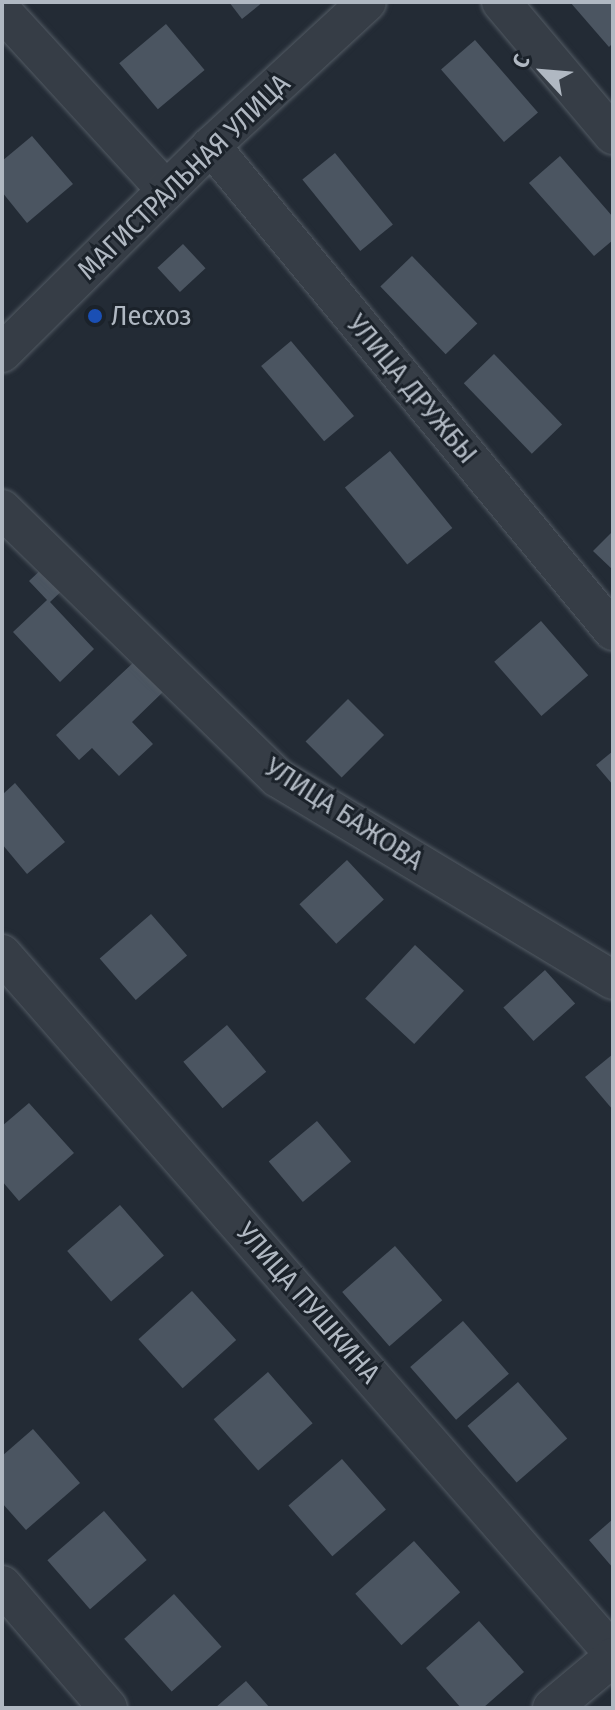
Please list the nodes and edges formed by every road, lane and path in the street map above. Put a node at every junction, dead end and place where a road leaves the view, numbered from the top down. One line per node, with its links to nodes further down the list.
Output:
1 (367, 2): 5 (street, МАГИСТРАЛЬНАЯ УЛИЦА)
2 (501, 2): 4 (street)
3 (2, 11): 6 (street)
4 (613, 135)
5 (211, 146): 6 (street, МАГИСТРАЛЬНАЯ УЛИЦА); 9 (street, УЛИЦА ДРУЖБЫ)
6 (166, 190): 7 (street, МАГИСТРАЛЬНАЯ УЛИЦА)
7 (2, 353)
8 (2, 509): 11 (street, УЛИЦА БАЖОВА)
9 (613, 631)
10 (2, 954): 13 (street, УЛИЦА ПУШКИНА)
11 (613, 980)
12 (2, 1585): 14 (street)
13 (613, 1655): 15 (street)
14 (108, 1708)
15 (552, 1708)

